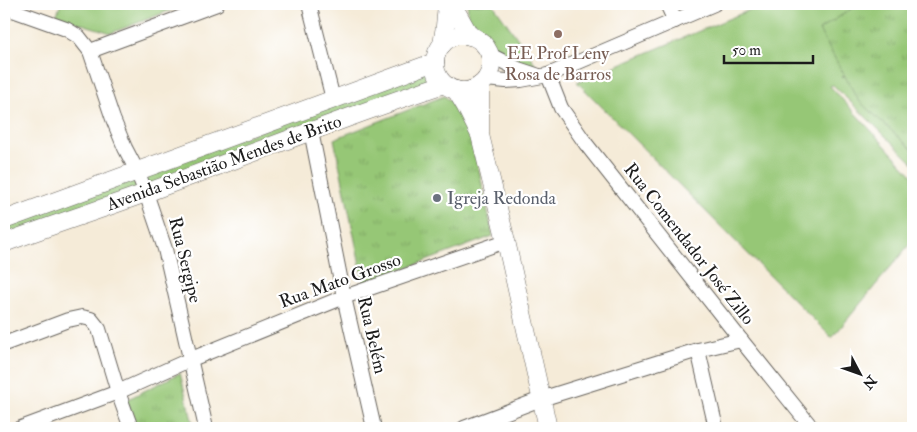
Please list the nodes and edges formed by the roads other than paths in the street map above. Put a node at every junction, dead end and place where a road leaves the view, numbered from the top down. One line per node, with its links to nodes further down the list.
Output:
1 (217, 4): 11 (street)
2 (309, 4): 17 (street)
3 (447, 4): 10 (main road)
4 (452, 4): 9 (main road)
5 (667, 4): 8 (street)
6 (714, 4): 8 (street)
7 (4, 7): 11 (street)
8 (675, 21): 14 (street)
9 (470, 36): 10 (main road); 12 (main road)
10 (442, 45): 13 (main road)
11 (90, 51): 20 (street, Rua Sergipe)
12 (490, 55): 14 (street); 15 (main road)
13 (435, 62): 16 (main road); 17 (main road, Avenida Sebastião Mendes de Brito)
14 (544, 76): 15 (street); 26 (street, Rua Comendador José Zillo)
15 (483, 82): 16 (main road); 19 (main road)
16 (450, 87): 18 (main road, Avenida Sebastião Mendes de Brito); 19 (main road)
17 (333, 99): 20 (main road, Avenida Sebastião Mendes de Brito)
18 (311, 131): 21 (main road, Avenida Sebastião Mendes de Brito); 25 (street, Rua Belém)
19 (480, 135): 23 (main road)
20 (137, 171): 21 (street, Rua Sergipe); 22 (main road, Avenida Sebastião Mendes de Brito)
21 (146, 192): 24 (main road, Avenida Sebastião Mendes de Brito); 29 (street, Rua Sergipe)
22 (4, 220)
23 (506, 240): 25 (street, Rua Mato Grosso); 31 (main road)
24 (4, 243)
25 (344, 297): 29 (street, Rua Mato Grosso); 35 (street, Rua Belém)
26 (741, 340): 28 (street); 39 (street, Rua Comendador José Zillo)
27 (4, 344): 30 (street)
28 (698, 350): 31 (street); 38 (street)
29 (189, 360): 30 (street, Rua Mato Grosso); 34 (street, Rua Sergipe)
30 (118, 392): 32 (street, Rua Mato Grosso); 33 (street)
31 (541, 399): 36 (street); 37 (main road)
32 (21, 428)
33 (131, 428)
34 (206, 428)
35 (374, 428)
36 (464, 428)
37 (548, 428)
38 (716, 428)
39 (812, 428)

